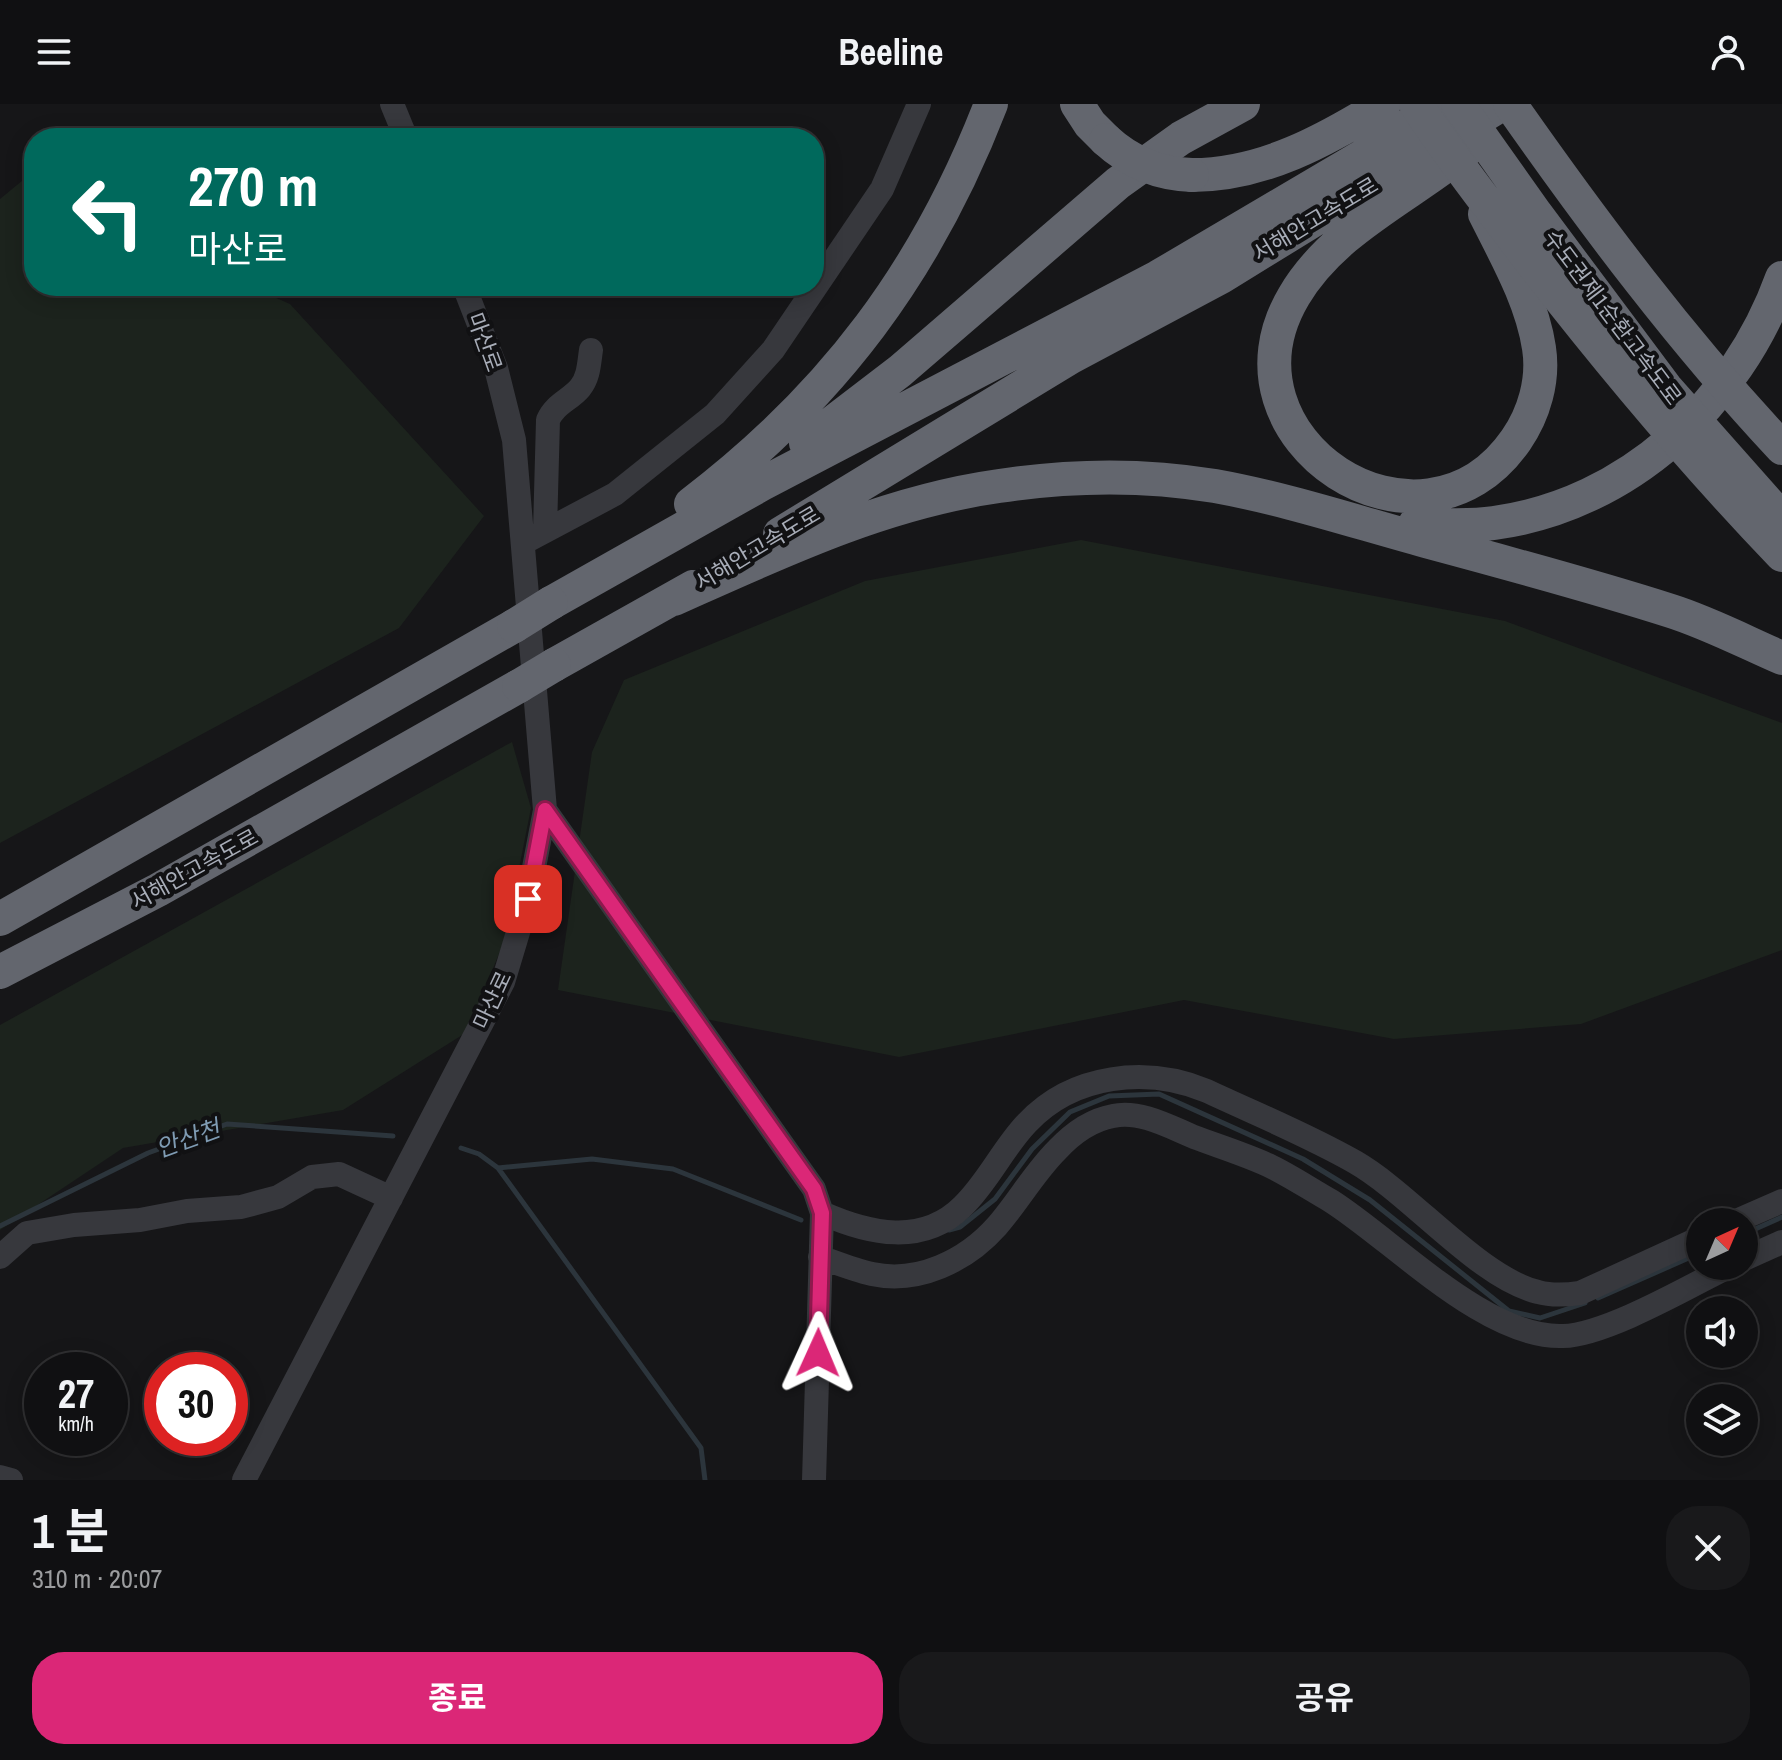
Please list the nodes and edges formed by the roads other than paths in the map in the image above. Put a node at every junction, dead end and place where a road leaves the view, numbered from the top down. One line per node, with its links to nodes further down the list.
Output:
1 (392, 104): 13 (street)
2 (919, 104): 15 (street)
3 (991, 104): 27 (highway)
4 (1077, 104): 6 (highway, bridge)
5 (1243, 104): 27 (highway)
6 (1384, 104)
7 (1416, 104): 14 (highway, bridge)
8 (1440, 104): 27 (highway, 서해안고속도로)
9 (1458, 104): 21 (highway, 수도권제1순환고속도로, bridge)
10 (1502, 104): 26 (highway, 서해안고속도로)
11 (1510, 104): 20 (highway, 수도권제1순환고속도로, bridge)
12 (1517, 104): 14 (highway, bridge)
13 (402, 128)
14 (1460, 168): 25 (highway, bridge)
15 (824, 275)
16 (1782, 278): 22 (highway)
17 (468, 296): 24 (street, 마산로)
18 (810, 296): 23 (street)
19 (591, 350): 23 (street)
20 (1782, 448)
21 (1782, 519)
22 (1358, 523): 26 (highway); 28 (highway)
23 (545, 531): 24 (street)
24 (523, 543): 29 (street, 마산로)
25 (1782, 555)
26 (674, 599): 31 (highway, 서해안고속도로, bridge)
27 (551, 603): 30 (highway, 서해안고속도로, bridge)
28 (1782, 658)
29 (545, 810): 32 (street, 마산로); 35 (street)
30 (0, 919)
31 (0, 972)
32 (391, 1198): 39 (street); 44 (street, 마산로)
33 (1782, 1201): 34 (street)
34 (1758, 1212)
35 (822, 1213): 37 (street); 40 (street)
36 (1782, 1242): 38 (street)
37 (1686, 1244)
38 (1758, 1253)
39 (0, 1257)
40 (820, 1257): 41 (street); 45 (street)
41 (1702, 1280)
42 (0, 1477): 43 (street)
43 (11, 1480)
44 (244, 1480)
45 (814, 1480)

